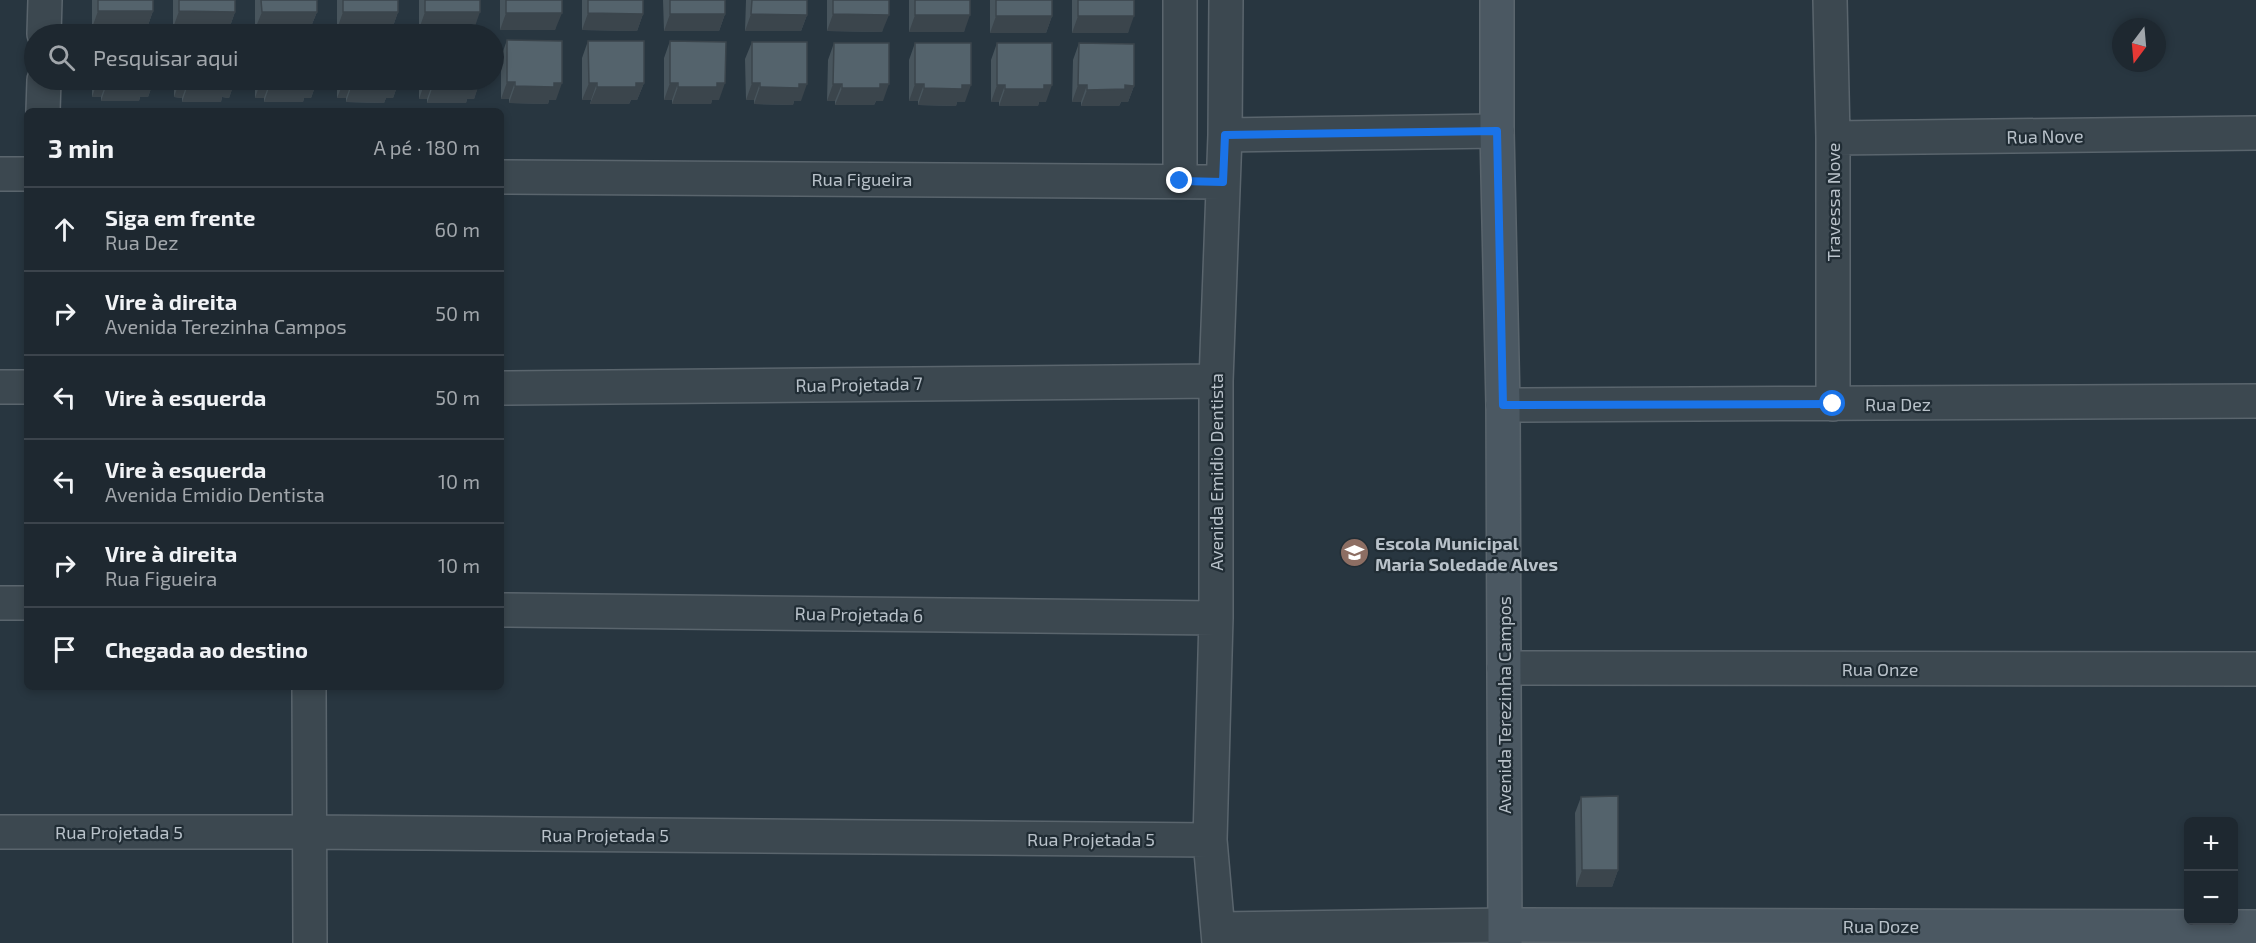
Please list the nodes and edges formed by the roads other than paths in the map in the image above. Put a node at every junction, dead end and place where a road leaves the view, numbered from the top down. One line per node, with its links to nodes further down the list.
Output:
1 (45, 0): 6 (street)
2 (1180, 0): 16 (street)
3 (1226, 0): 11 (street, Avenida Emidio Dentista)
4 (1497, 0): 9 (street, Avenida Terezinha Campos)
5 (1830, 0): 12 (street, Travessa Nove)
6 (44, 24)
7 (44, 90): 8 (street)
8 (43, 108)
9 (1497, 131): 11 (street); 24 (street, Avenida Terezinha Campos)
10 (2256, 133): 12 (street, Rua Nove)
11 (1225, 135): 17 (street, Avenida Emidio Dentista)
12 (1833, 138): 23 (street, Travessa Nove)
13 (0, 174): 14 (street)
14 (24, 174)
15 (504, 177): 16 (street, Rua Figueira)
16 (1180, 181): 17 (street, Rua Figueira)
17 (1223, 182): 18 (street, Avenida Emidio Dentista)
18 (1216, 381): 21 (street, Rua Projetada 7); 28 (street, Avenida Emidio Dentista)
19 (0, 387): 20 (street)
20 (24, 387)
21 (504, 388)
22 (2256, 401): 23 (street, Rua Dez)
23 (1833, 404): 24 (street, Rua Dez)
24 (1503, 405): 29 (street, Avenida Terezinha Campos)
25 (0, 603): 26 (street)
26 (24, 603)
27 (504, 610): 28 (street, Rua Projetada 6)
28 (1216, 618): 34 (street, Avenida Emidio Dentista)
29 (1504, 668): 30 (street, Rua Onze); 36 (street, Avenida Terezinha Campos)
30 (2256, 669)
31 (309, 690): 33 (street)
32 (0, 832): 33 (street, Rua Projetada 5)
33 (310, 832): 34 (street, Rua Projetada 5); 38 (street)
34 (1210, 840): 37 (street, Avenida Emidio Dentista)
35 (2256, 927): 36 (street, Rua Doze)
36 (1505, 934): 37 (street)
37 (1219, 936)
38 (310, 943)

